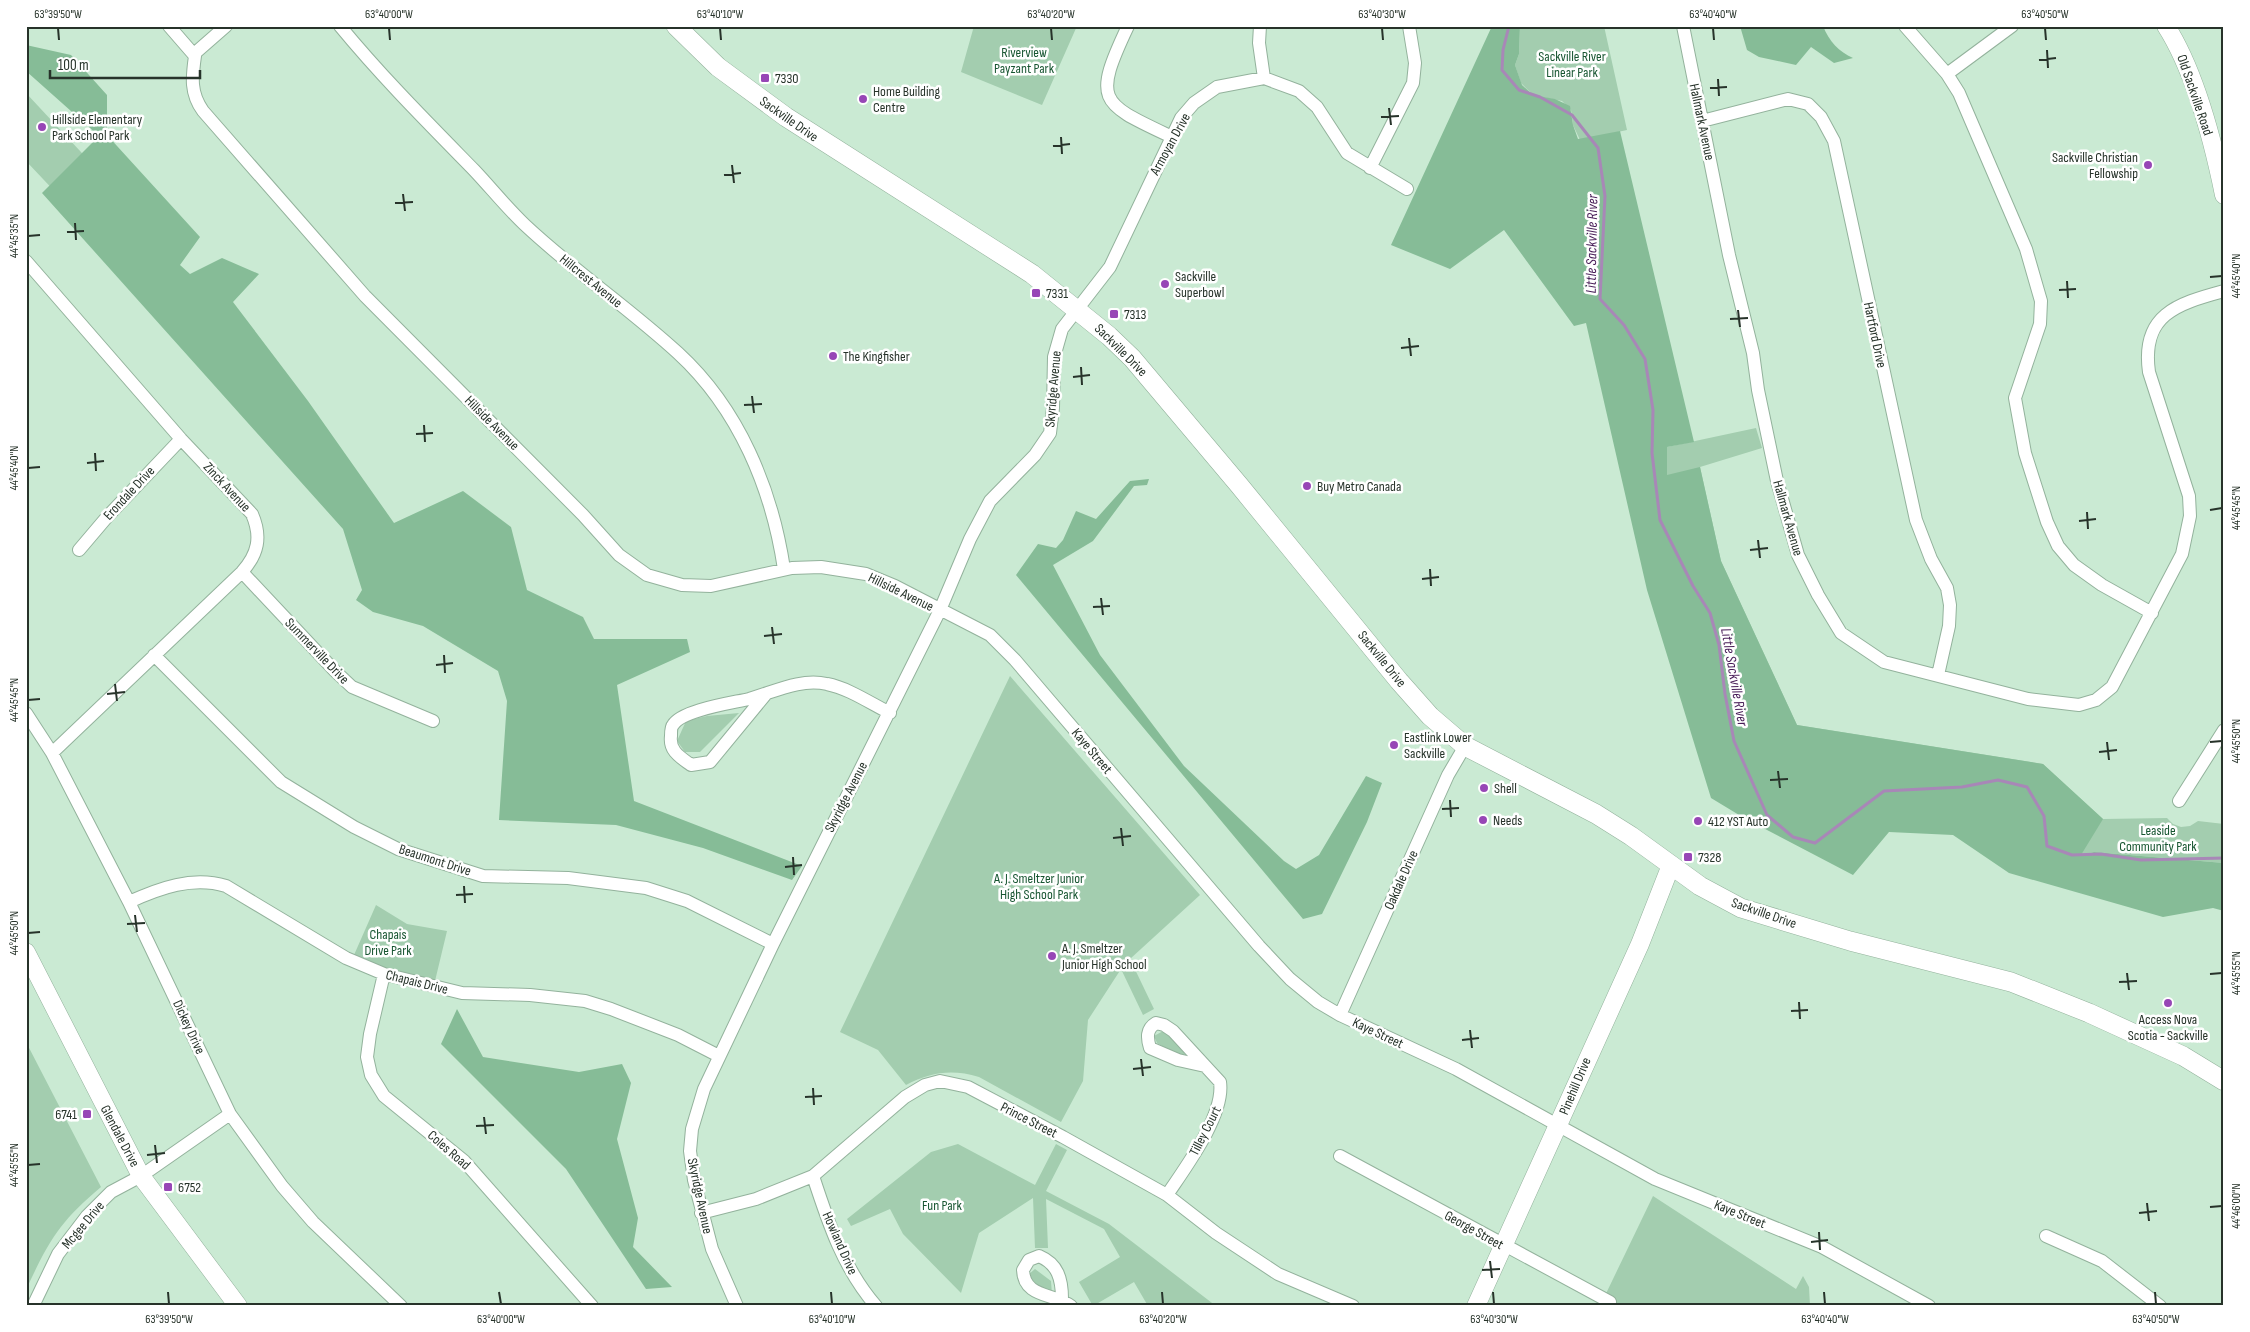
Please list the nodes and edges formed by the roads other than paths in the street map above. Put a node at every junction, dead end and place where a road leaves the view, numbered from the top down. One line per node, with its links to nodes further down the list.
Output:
1 (169, 26): 12 (street)
2 (226, 26): 12 (street)
3 (340, 26): 25 (street, Hillcrest Avenue)
4 (676, 26): 22 (main road, Sackville Drive)
5 (1128, 26): 16 (street)
6 (1260, 26): 14 (street)
7 (1410, 26): 17 (street)
8 (1683, 26): 15 (street, Hallmark Avenue)
9 (1904, 26): 13 (street)
10 (2012, 26): 13 (street)
11 (2166, 26): 19 (street, Old Sackville Road)
12 (194, 54): 25 (street, Hillside Avenue)
13 (1948, 74): 28 (street)
14 (1264, 78): 16 (street, Armoyan Drive); 17 (street)
15 (1702, 121): 30 (street, Hallmark Avenue); 30 (street, Hartford Drive)
16 (1172, 137): 22 (street, Armoyan Drive)
17 (1370, 168): 18 (street)
18 (1407, 189)
19 (2224, 195)
20 (26, 260): 23 (street, Zinck Avenue)
21 (2224, 292): 28 (street, Hallmark Avenue)
22 (1077, 309): 27 (street, Skyridge Avenue); 36 (main road, Sackville Drive)
23 (181, 439): 24 (street, Erondale Drive); 26 (street, Zinck Avenue)
24 (79, 550)
25 (784, 569): 27 (street, Hillside Avenue)
26 (242, 572): 29 (street, Zinck Avenue); 34 (street, Summerville Drive)
27 (940, 610): 33 (street, Skyridge Avenue); 44 (street, Kaye Street)
28 (2152, 613): 30 (street, Hallmark Avenue)
29 (154, 655): 37 (street, Zinck Avenue); 41 (street, Beaumont Drive)
30 (1938, 676)
31 (766, 694): 31 (street); 33 (street)
32 (26, 713): 37 (street, Dickey Drive)
33 (890, 713): 41 (street, Skyridge Avenue)
34 (433, 721)
35 (2224, 730): 38 (street)
36 (1465, 746): 39 (main road, Sackville Drive); 44 (street, Oakdale Drive)
37 (52, 753): 40 (street, Dickey Drive)
38 (2179, 801)
39 (1671, 865): 47 (main road, Sackville Drive); 49 (street, Pinehill Drive)
40 (129, 902): 43 (street, Chapais Drive); 48 (street, Dickey Drive)
41 (773, 944): 45 (street, Skyridge Avenue)
42 (26, 952): 51 (street, Glendale Drive)
43 (384, 974): 45 (street, Chapais Drive); 61 (street, Coles Road)
44 (1340, 1015): 49 (street, Kaye Street)
45 (719, 1056): 54 (street, Skyridge Avenue)
46 (1205, 1066): 53 (street, Tilley Court)
47 (2224, 1081)
48 (230, 1114): 51 (street, Mcgee Drive); 60 (street, Dickey Drive)
49 (1559, 1124): 56 (street, Pinehill Drive); 66 (street, Kaye Street)
50 (1340, 1156): 56 (street, George Street)
51 (141, 1176): 58 (street, Mcgee Drive); 59 (street, Glendale Drive)
52 (813, 1176): 53 (street, Prince Street); 54 (street, Prince Street); 63 (street, Howland Drive)
53 (1167, 1195): 64 (street, Prince Street)
54 (701, 1213): 62 (street, Skyridge Avenue)
55 (2046, 1236): 67 (street)
56 (1504, 1246): 57 (street, George Street); 65 (street, Pinehill Drive)
57 (1610, 1302)
58 (33, 1306)
59 (238, 1306)
60 (401, 1306)
61 (592, 1306)
62 (737, 1306)
63 (876, 1306)
64 (1353, 1306)
65 (1476, 1306)
66 (1929, 1306)
67 (2160, 1306)

